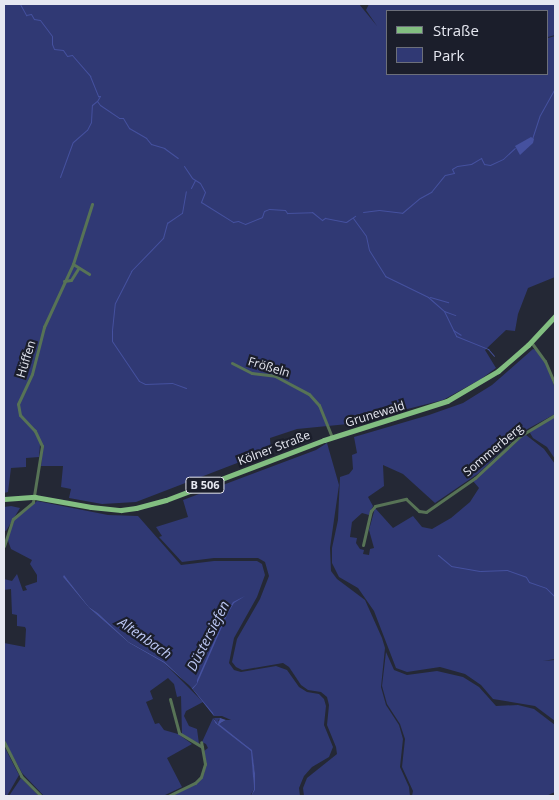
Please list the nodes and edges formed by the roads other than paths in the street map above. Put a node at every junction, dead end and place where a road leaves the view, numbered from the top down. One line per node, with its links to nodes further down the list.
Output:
1 (92, 204): 2 (street, Hüffen)
2 (73, 264): 3 (street); 5 (street, Hüffen)
3 (78, 269): 4 (street); 5 (street, Hüffen)
4 (89, 274)
5 (63, 281): 12 (street, Hüffen)
6 (555, 316): 7 (main road, B 506)
7 (531, 342): 9 (street); 11 (main road, Grunewald / B 506)
8 (232, 364): 11 (street, Frößeln)
9 (555, 384)
10 (555, 415): 16 (street, Sommerberg)
11 (328, 439): 12 (main road, Kölner Straße / B 506)
12 (35, 497): 13 (main road, B 506); 15 (street)
13 (4, 499)
14 (20, 504): 15 (street)
15 (24, 508): 17 (street)
16 (363, 545)
17 (4, 546)
18 (170, 699): 21 (street)
19 (4, 742): 22 (street)
20 (201, 742): 21 (street)
21 (202, 748): 23 (street)
22 (41, 796)
23 (168, 796)

